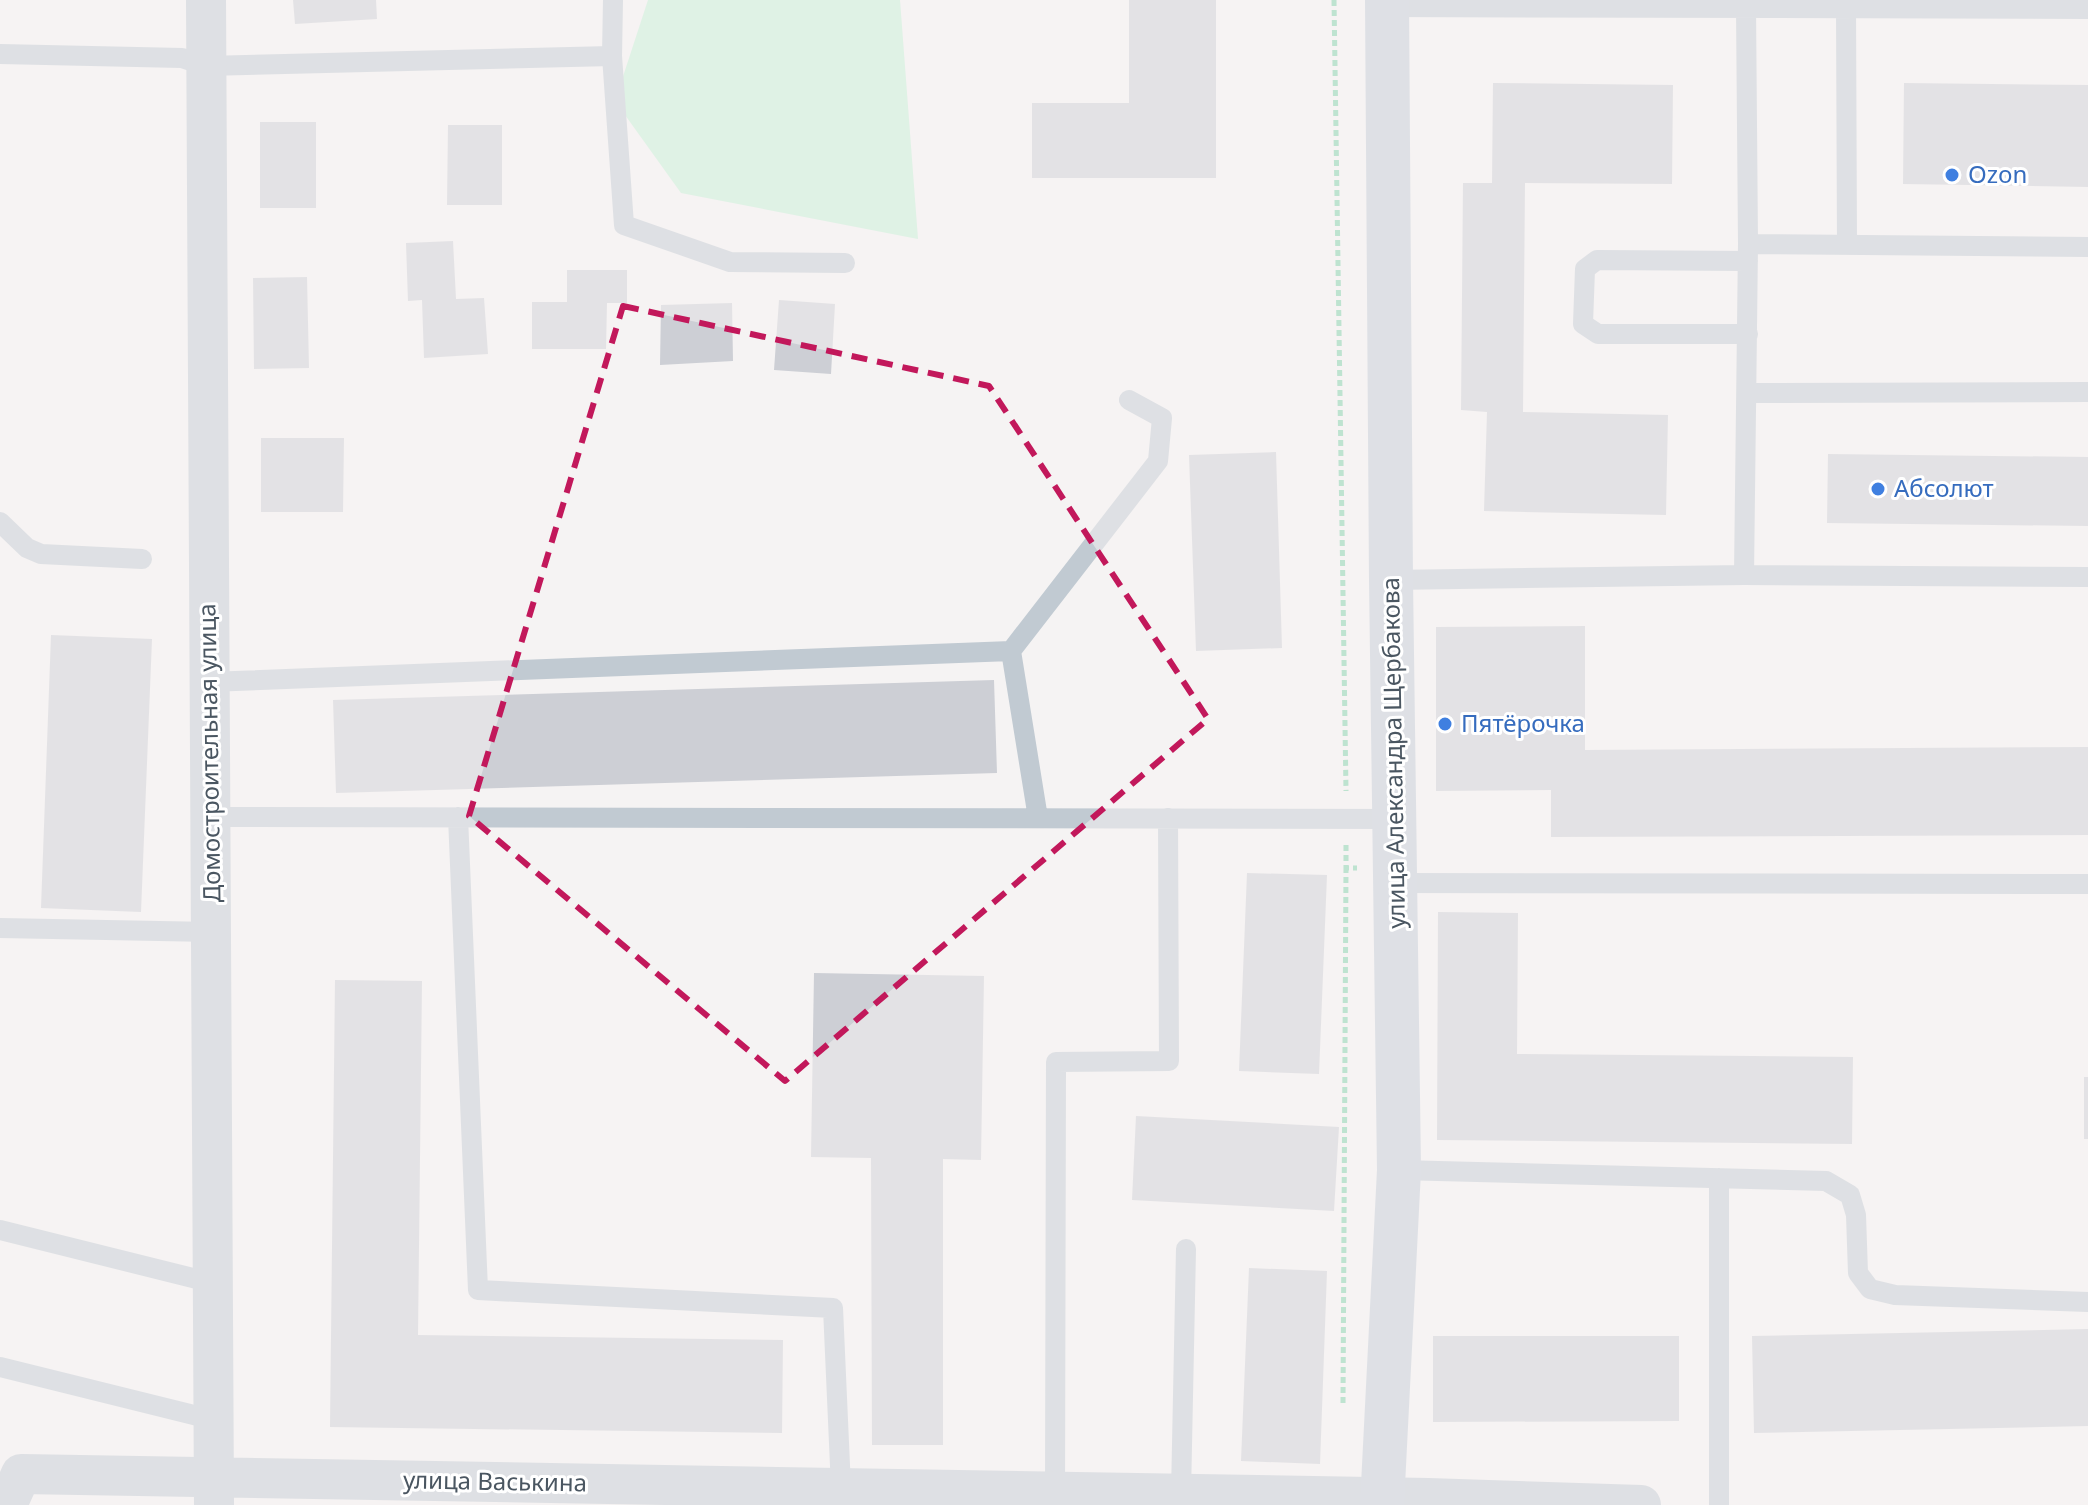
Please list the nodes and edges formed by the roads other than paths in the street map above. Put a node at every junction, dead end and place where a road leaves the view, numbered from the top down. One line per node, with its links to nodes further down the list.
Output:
1 (206, 0): 9 (street, Домостроительная улица)
2 (613, 0): 8 (lane)
3 (1387, 3): 4 (lane); 22 (street, улица Александра Щербакова)
4 (1746, 7): 5 (lane); 12 (lane)
5 (1846, 8): 6 (lane); 10 (lane)
6 (2088, 9)
7 (0, 54): 9 (lane)
8 (612, 56): 9 (lane); 13 (lane)
9 (206, 66): 24 (street, Домостроительная улица)
10 (1847, 244): 11 (lane); 12 (lane)
11 (2088, 247)
12 (1748, 253): 14 (lane); 14 (lane)
13 (845, 263)
14 (1748, 334): 16 (lane)
15 (2088, 392): 16 (lane)
16 (1747, 393): 20 (lane)
17 (1129, 400): 23 (lane)
18 (0, 522): 19 (lane)
19 (142, 559)
20 (1744, 575): 21 (lane); 22 (lane)
21 (2088, 577)
22 (1391, 580): 29 (street, улица Александра Щербакова)
23 (1011, 651): 24 (lane); 27 (lane)
24 (208, 682): 25 (street, Домостроительная улица)
25 (211, 817): 26 (lane); 33 (street, Домостроительная улица)
26 (458, 817): 27 (lane); 42 (lane)
27 (1038, 818): 28 (lane)
28 (1168, 818): 29 (lane); 45 (lane)
29 (1396, 819): 30 (street, улица Александра Щербакова)
30 (1397, 883): 31 (lane); 34 (street, улица Александра Щербакова)
31 (2088, 884)
32 (0, 928): 33 (lane)
33 (212, 932): 38 (street, Домостроительная улица)
34 (1399, 1170): 35 (lane); 49 (street, улица Александра Щербакова)
35 (1719, 1178): 39 (lane); 51 (lane)
36 (0, 1230): 38 (lane)
37 (1186, 1249): 46 (lane)
38 (213, 1283): 41 (street, Домостроительная улица)
39 (2088, 1302)
40 (0, 1367): 41 (lane)
41 (214, 1420): 44 (street, Домостроительная улица)
42 (841, 1488): 47 (street, улица Васькина); 48 (street, улица Васькина)
43 (14, 1489): 44 (street, улица Васькина)
44 (214, 1491): 47 (street, улица Васькина)
45 (1055, 1492): 46 (street, улица Васькина); 48 (street, улица Васькина)
46 (1181, 1494): 49 (street, улица Васькина)
47 (692, 1495)
48 (989, 1498)
49 (1382, 1501): 50 (street, улица Васькина)
50 (1641, 1505)
51 (1719, 1505)

